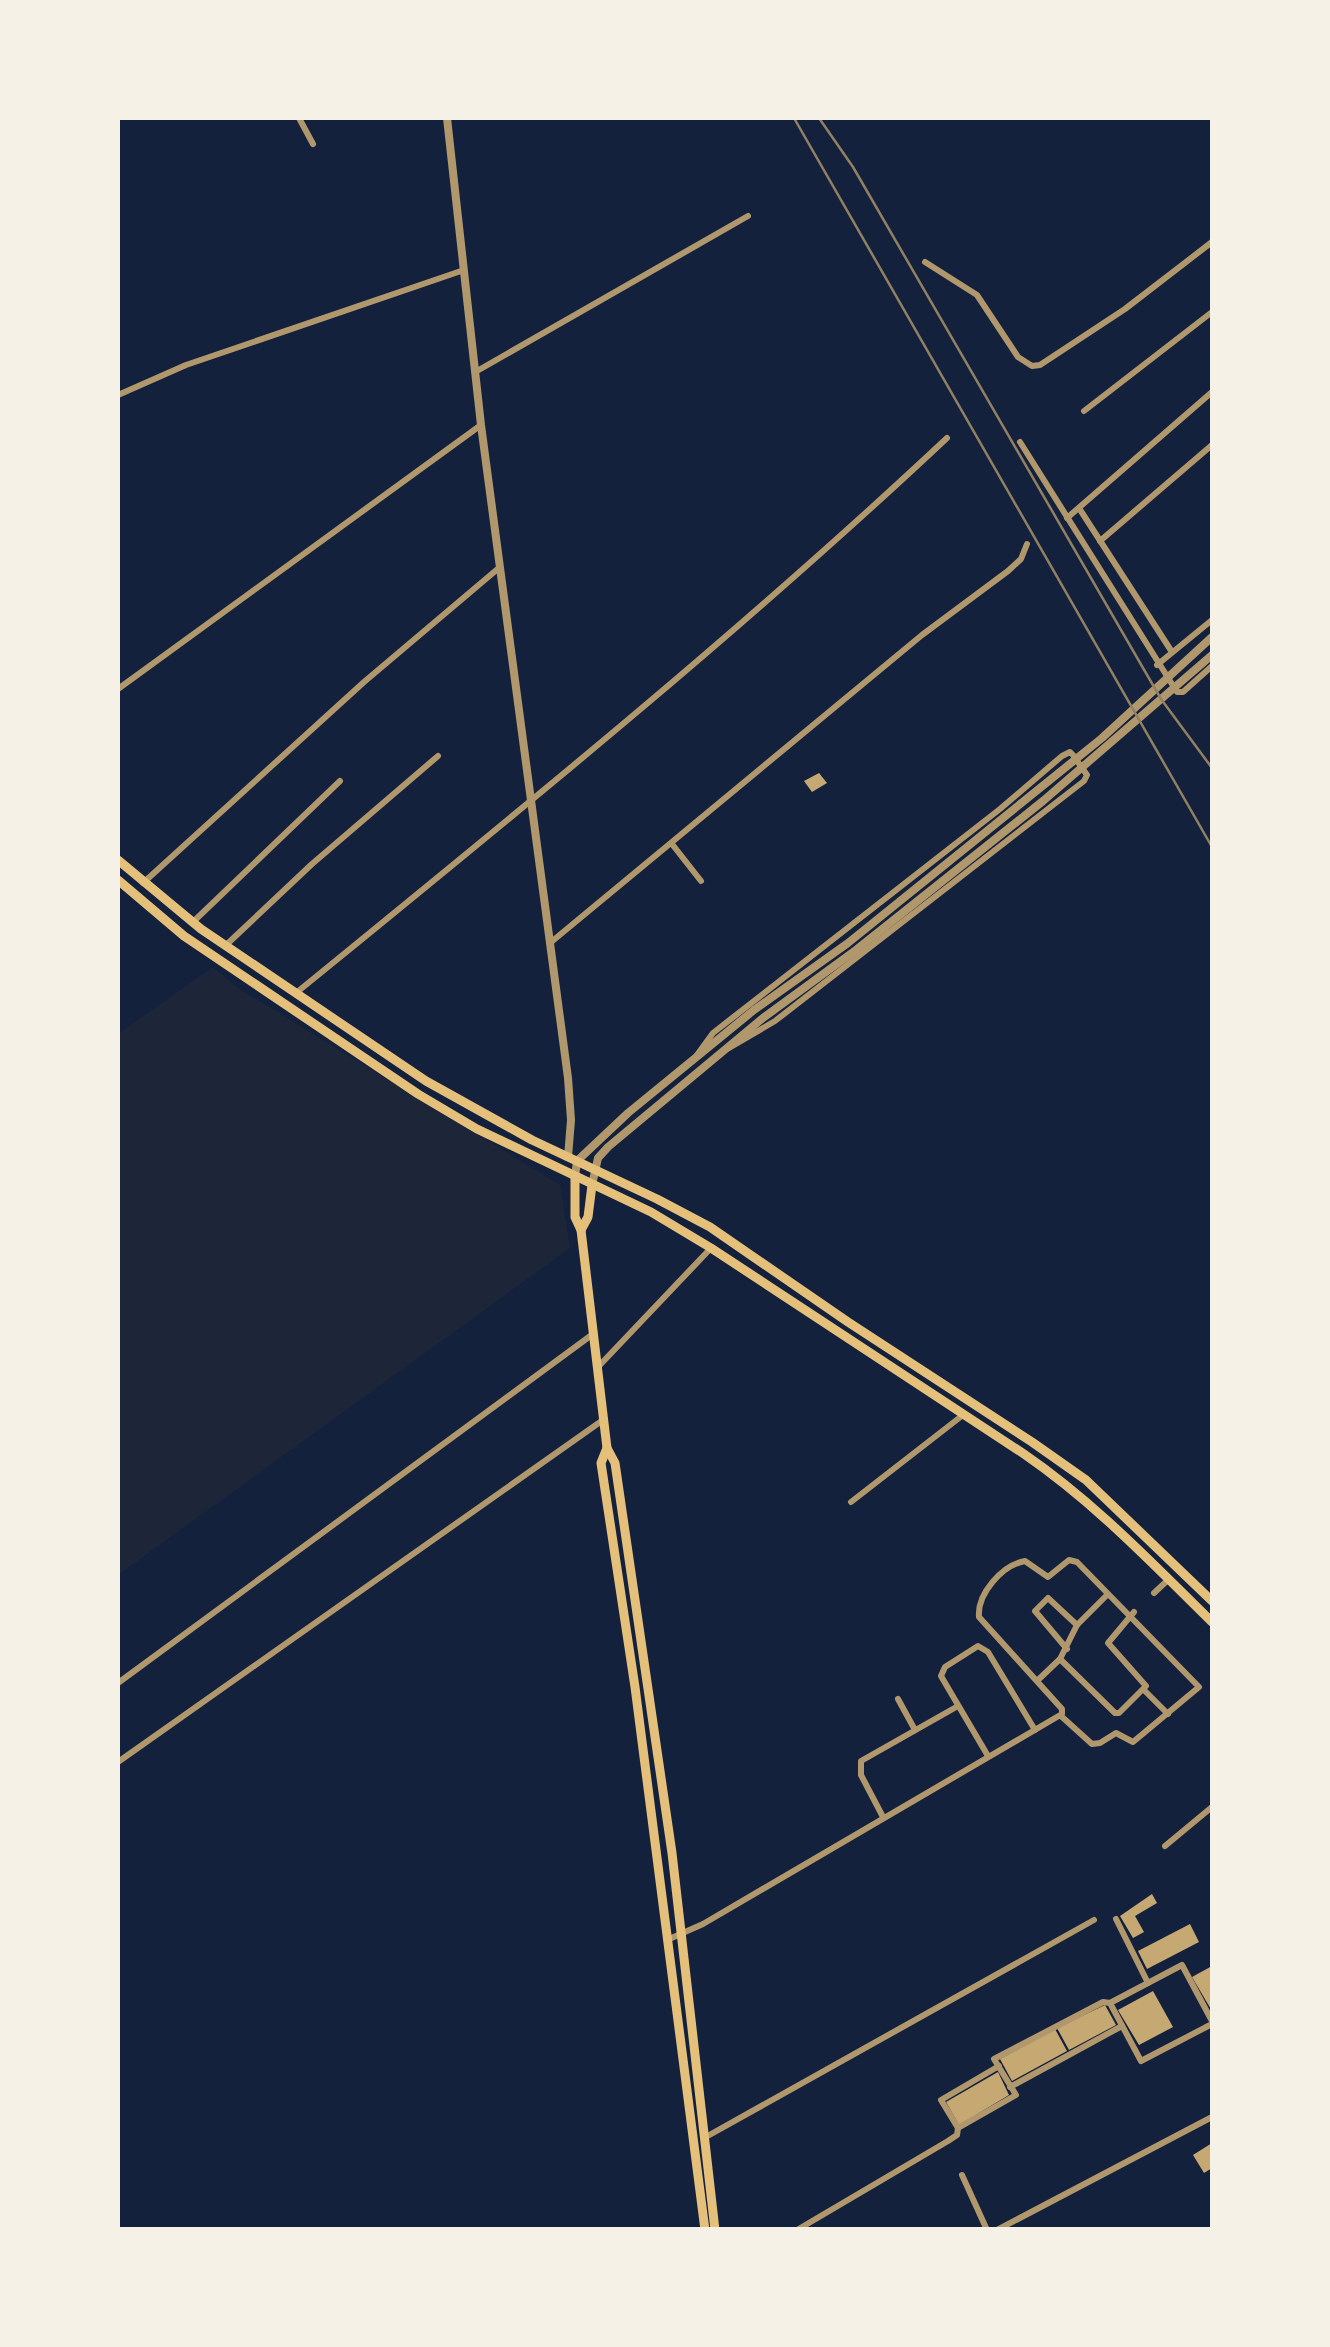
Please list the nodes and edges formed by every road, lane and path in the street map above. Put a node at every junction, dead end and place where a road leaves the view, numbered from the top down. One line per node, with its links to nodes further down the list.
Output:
1 (299, 118): 3 (street)
2 (447, 118): 7 (street)
3 (313, 144)
4 (748, 216): 9 (street)
5 (1212, 242): 6 (street)
6 (926, 262)
7 (465, 270): 9 (street); 11 (street)
8 (1212, 312): 12 (street)
9 (477, 371): 13 (street)
10 (1212, 392): 17 (street)
11 (118, 395)
12 (1084, 411)
13 (482, 425): 21 (street); 28 (street)
14 (947, 438): 31 (street)
15 (1020, 442): 18 (street)
16 (1212, 445): 19 (street)
17 (1079, 508): 18 (street); 19 (street)
18 (1067, 518): 26 (street)
19 (1100, 541): 24 (street)
20 (1027, 544): 32 (street)
21 (501, 566): 31 (street); 36 (street)
22 (1212, 620): 24 (street)
23 (1212, 637): 43 (street)
24 (1172, 652): 26 (street)
25 (1212, 655): 42 (street)
26 (1157, 665): 27 (street)
27 (1212, 666)
28 (118, 689)
29 (438, 756): 40 (street)
30 (340, 781): 37 (street)
31 (530, 802): 39 (street); 41 (street)
32 (672, 844): 35 (street); 39 (street)
33 (118, 860): 36 (main road)
34 (118, 880): 38 (main road)
35 (701, 881)
36 (143, 884): 37 (main road)
37 (197, 926): 38 (main road); 40 (main road)
38 (193, 942): 46 (main road)
39 (549, 944): 44 (street)
40 (225, 946): 41 (main road)
41 (295, 994): 44 (main road)
42 (724, 1050): 43 (street); 45 (street)
43 (694, 1060): 44 (street)
44 (572, 1159): 45 (main road); 46 (street)
45 (594, 1169): 47 (street); 50 (main road)
46 (575, 1177): 47 (main road); 48 (main road)
47 (592, 1185): 48 (main road); 49 (main road)
48 (581, 1230): 52 (main road)
49 (711, 1248): 51 (main road); 53 (street)
50 (800, 1287): 51 (main road); 57 (main road)
51 (792, 1300): 54 (main road)
52 (593, 1334): 53 (main road); 71 (street)
53 (597, 1368): 55 (main road)
54 (963, 1416): 58 (main road); 59 (street)
55 (604, 1419): 56 (main road); 80 (street)
56 (607, 1448): 86 (main road); 87 (main road)
57 (1072, 1469): 58 (main road); 63 (main road)
58 (1063, 1481): 60 (main road)
59 (852, 1502)
60 (1169, 1579): 61 (street); 64 (main road)
61 (1154, 1593)
62 (1107, 1595): 65 (street); 67 (street); 70 (street)
63 (1212, 1598): 64 (street)
64 (1197, 1607): 66 (main road)
65 (1132, 1614): 72 (street); 75 (street)
66 (1212, 1622)
67 (1077, 1625): 68 (street); 68 (street)
68 (1067, 1649): 69 (street)
69 (1060, 1659): 70 (street); 72 (street)
70 (1038, 1680): 76 (street)
71 (118, 1684)
72 (1145, 1691): 75 (street)
73 (898, 1700): 77 (street)
74 (958, 1706): 77 (street); 78 (street); 79 (street)
75 (1168, 1714): 76 (street)
76 (1061, 1716): 78 (street)
77 (914, 1730): 82 (street)
78 (1035, 1730): 79 (street)
79 (988, 1756): 82 (street)
80 (118, 1762)
81 (1212, 1806): 83 (street)
82 (883, 1817): 86 (street)
83 (1165, 1846)
84 (1116, 1919): 88 (street)
85 (1094, 1920): 96 (street)
86 (680, 1936): 87 (street); 96 (main road)
87 (667, 1940): 98 (main road)
88 (1148, 1983): 89 (street); 90 (street)
89 (1110, 2003): 91 (street); 92 (street)
90 (1212, 2022): 91 (street)
91 (1122, 2026): 93 (street)
92 (999, 2066): 93 (street); 95 (street)
93 (1010, 2087): 95 (street)
94 (1212, 2118): 102 (street)
95 (958, 2128): 100 (street)
96 (704, 2138): 99 (main road)
97 (962, 2175): 101 (street)
98 (705, 2230)
99 (714, 2230)
100 (797, 2230)
101 (987, 2230)
102 (997, 2230)

